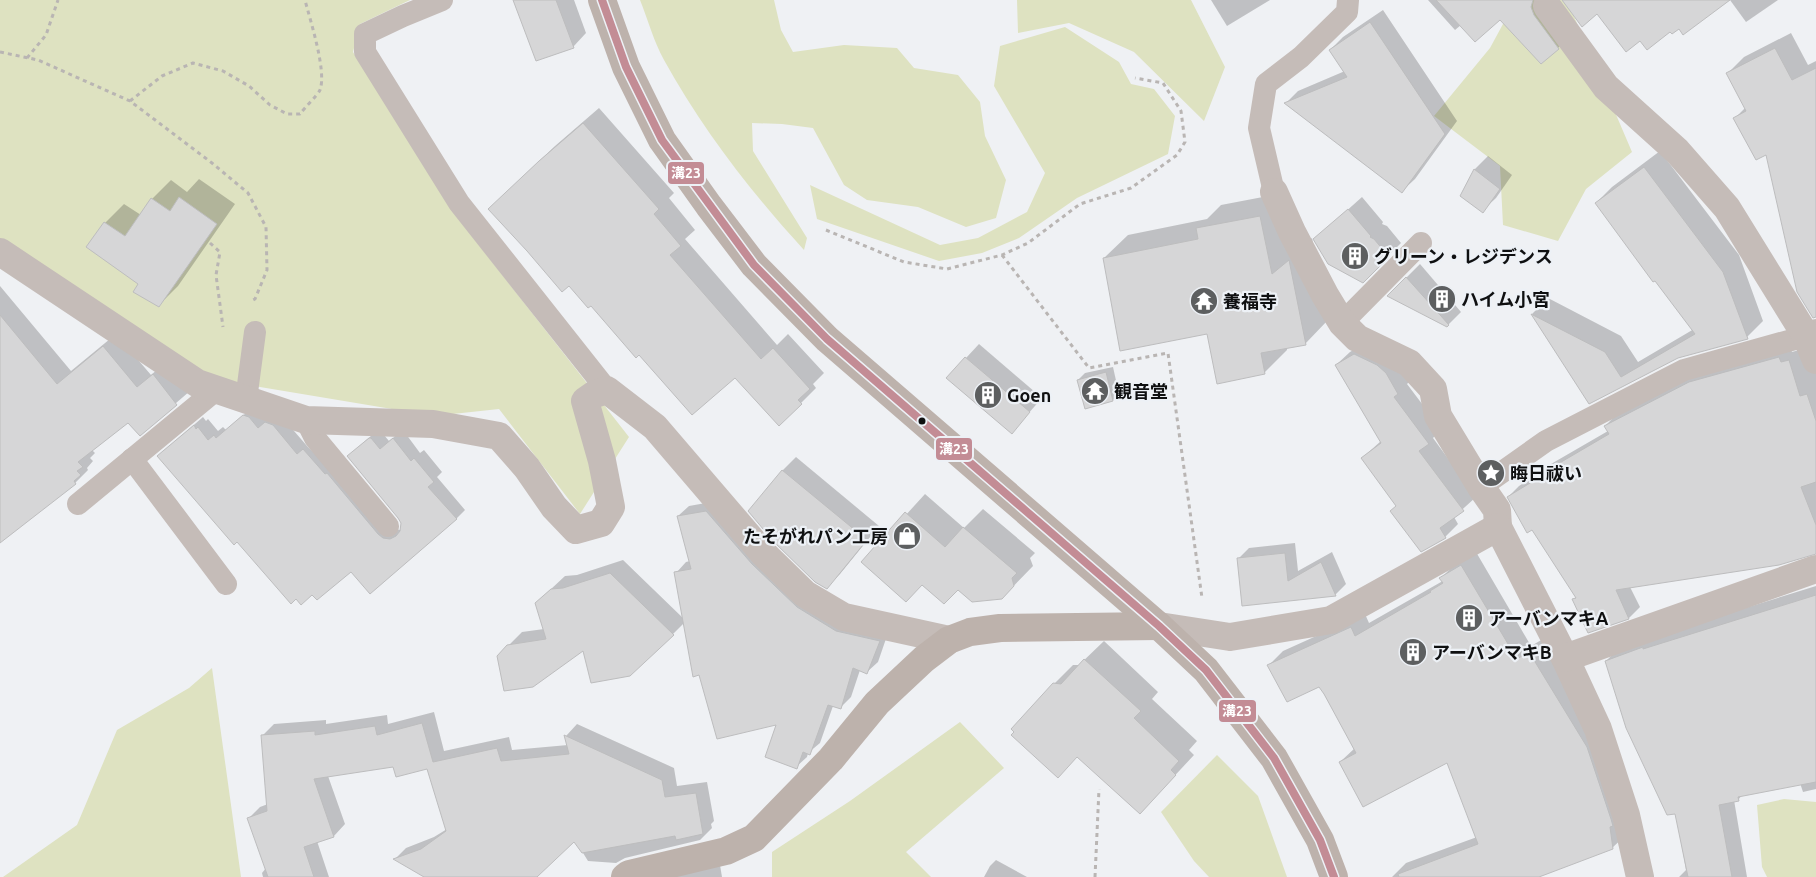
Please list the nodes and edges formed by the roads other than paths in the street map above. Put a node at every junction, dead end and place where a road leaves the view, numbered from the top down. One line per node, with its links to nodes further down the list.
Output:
1 (442, 0): 12 (lane)
2 (602, 0): 22 (street)
3 (1348, 0): 5 (lane)
4 (1547, 6): 10 (street)
5 (1274, 192): 8 (street)
6 (1421, 243): 8 (lane)
7 (0, 252): 11 (street)
8 (1342, 322): 16 (street)
9 (255, 340): 13 (lane)
10 (1813, 342): 16 (lane)
11 (216, 390): 13 (street); 15 (lane)
12 (607, 390): 14 (street); 23 (street)
13 (246, 400): 14 (street)
14 (306, 420): 18 (lane)
15 (132, 459): 17 (lane); 21 (lane)
16 (1481, 487): 19 (street)
17 (78, 504)
18 (388, 526)
19 (1498, 527): 22 (street); 24 (street)
20 (1816, 569): 24 (street)
21 (226, 584)
22 (1159, 626): 23 (street); 26 (street)
23 (949, 640): 25 (street)
24 (1565, 658): 27 (street)
25 (625, 877)
26 (1334, 877)
27 (1640, 877)

